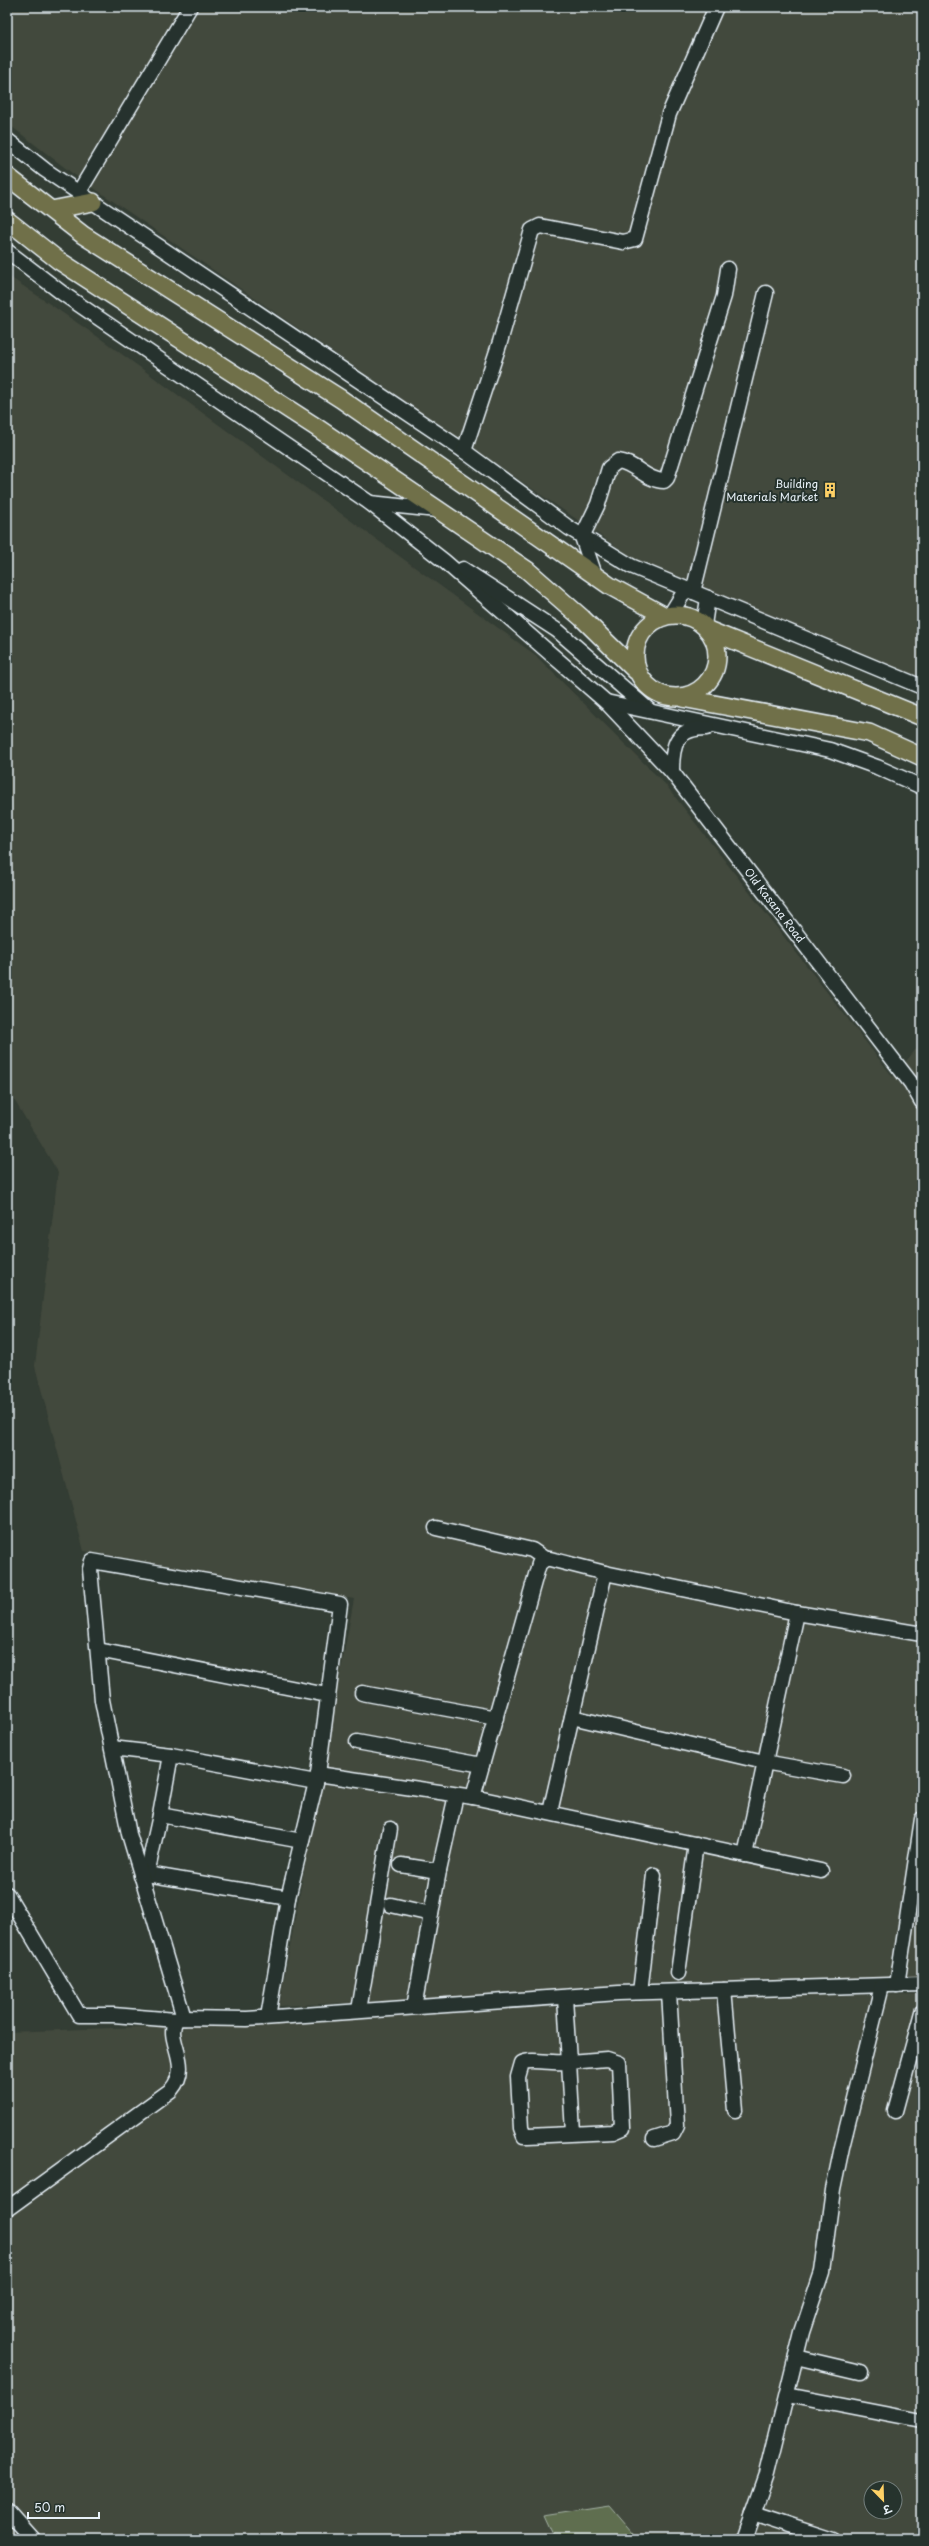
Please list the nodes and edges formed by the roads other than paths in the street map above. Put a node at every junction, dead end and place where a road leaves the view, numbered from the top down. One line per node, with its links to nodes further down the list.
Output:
1 (190, 7): 5 (street)
2 (716, 7): 12 (street)
3 (7, 140): 5 (street)
4 (7, 176): 7 (main road)
5 (79, 192): 6 (street)
6 (93, 202): 7 (main road); 12 (street)
7 (51, 210): 17 (main road)
8 (7, 220): 14 (main road)
9 (7, 251): 13 (street)
10 (728, 269): 15 (street)
11 (766, 293): 18 (street)
12 (464, 451): 15 (street)
13 (370, 503): 14 (street); 16 (street)
14 (439, 511): 22 (main road)
15 (582, 537): 17 (street); 18 (street)
16 (444, 561): 25 (street, Old Kasana Road); 26 (street)
17 (595, 575): 20 (main road)
18 (690, 590): 19 (street); 20 (street)
19 (708, 598): 21 (street); 23 (street)
20 (668, 616): 21 (main road); 22 (main road)
21 (706, 627): 24 (main road); 27 (main road)
22 (636, 671): 24 (main road)
23 (922, 688)
24 (682, 698): 29 (main road)
25 (606, 702): 26 (street); 30 (street, Old Kasana Road)
26 (650, 711): 28 (street)
27 (922, 716)
28 (720, 727): 30 (street); 31 (street)
29 (922, 757)
30 (672, 772): 32 (street, Old Kasana Road)
31 (922, 787)
32 (922, 1102)
33 (436, 1528): 34 (street)
34 (545, 1559): 35 (street); 42 (street)
35 (605, 1573): 36 (street); 41 (street)
36 (797, 1613): 37 (street); 46 (street)
37 (922, 1634)
38 (98, 1650): 40 (street); 40 (street); 44 (street)
39 (362, 1693): 42 (street)
40 (327, 1695): 49 (street)
41 (572, 1717): 46 (street); 52 (street)
42 (496, 1718): 47 (street)
43 (357, 1742): 47 (street)
44 (112, 1748): 45 (street); 62 (street)
45 (171, 1755): 49 (street); 53 (street)
46 (764, 1762): 48 (street); 58 (street)
47 (482, 1765): 51 (street)
48 (843, 1776)
49 (317, 1778): 50 (street); 56 (street)
50 (456, 1795): 51 (street); 61 (street)
51 (473, 1797): 52 (street)
52 (550, 1812): 57 (street)
53 (160, 1814): 56 (street); 62 (street)
54 (922, 1819): 70 (street)
55 (390, 1829): 77 (street)
56 (302, 1841): 65 (street)
57 (696, 1844): 58 (street); 68 (street)
58 (746, 1855): 60 (street)
59 (401, 1865): 61 (street)
60 (821, 1870)
61 (439, 1871): 67 (street)
62 (144, 1875): 65 (street); 80 (street)
63 (654, 1875): 73 (street)
64 (7, 1894): 80 (street)
65 (288, 1898): 79 (street)
66 (392, 1905): 67 (street)
67 (431, 1914): 76 (street)
68 (678, 1973)
69 (922, 1984): 70 (street)
70 (897, 1985): 71 (street)
71 (882, 1986): 72 (street); 87 (street)
72 (724, 1990): 74 (street); 82 (street)
73 (640, 1992): 74 (street); 75 (street)
74 (669, 1992): 85 (street)
75 (565, 1998): 76 (street); 81 (street)
76 (414, 2007): 77 (street)
77 (359, 2010): 79 (street)
78 (922, 2012): 83 (street)
79 (268, 2017): 80 (street)
80 (180, 2019): 86 (street)
81 (569, 2062): 84 (street); 84 (street); 84 (street)
82 (735, 2110)
83 (895, 2111)
84 (573, 2133)
85 (654, 2139)
86 (7, 2209)
87 (796, 2357): 88 (street); 89 (street)
88 (860, 2372)
89 (787, 2395): 90 (street); 92 (street)
90 (922, 2421)
91 (7, 2511): 93 (street)
92 (753, 2513): 94 (street); 95 (street)
93 (32, 2539)
94 (744, 2539)
95 (833, 2539)

